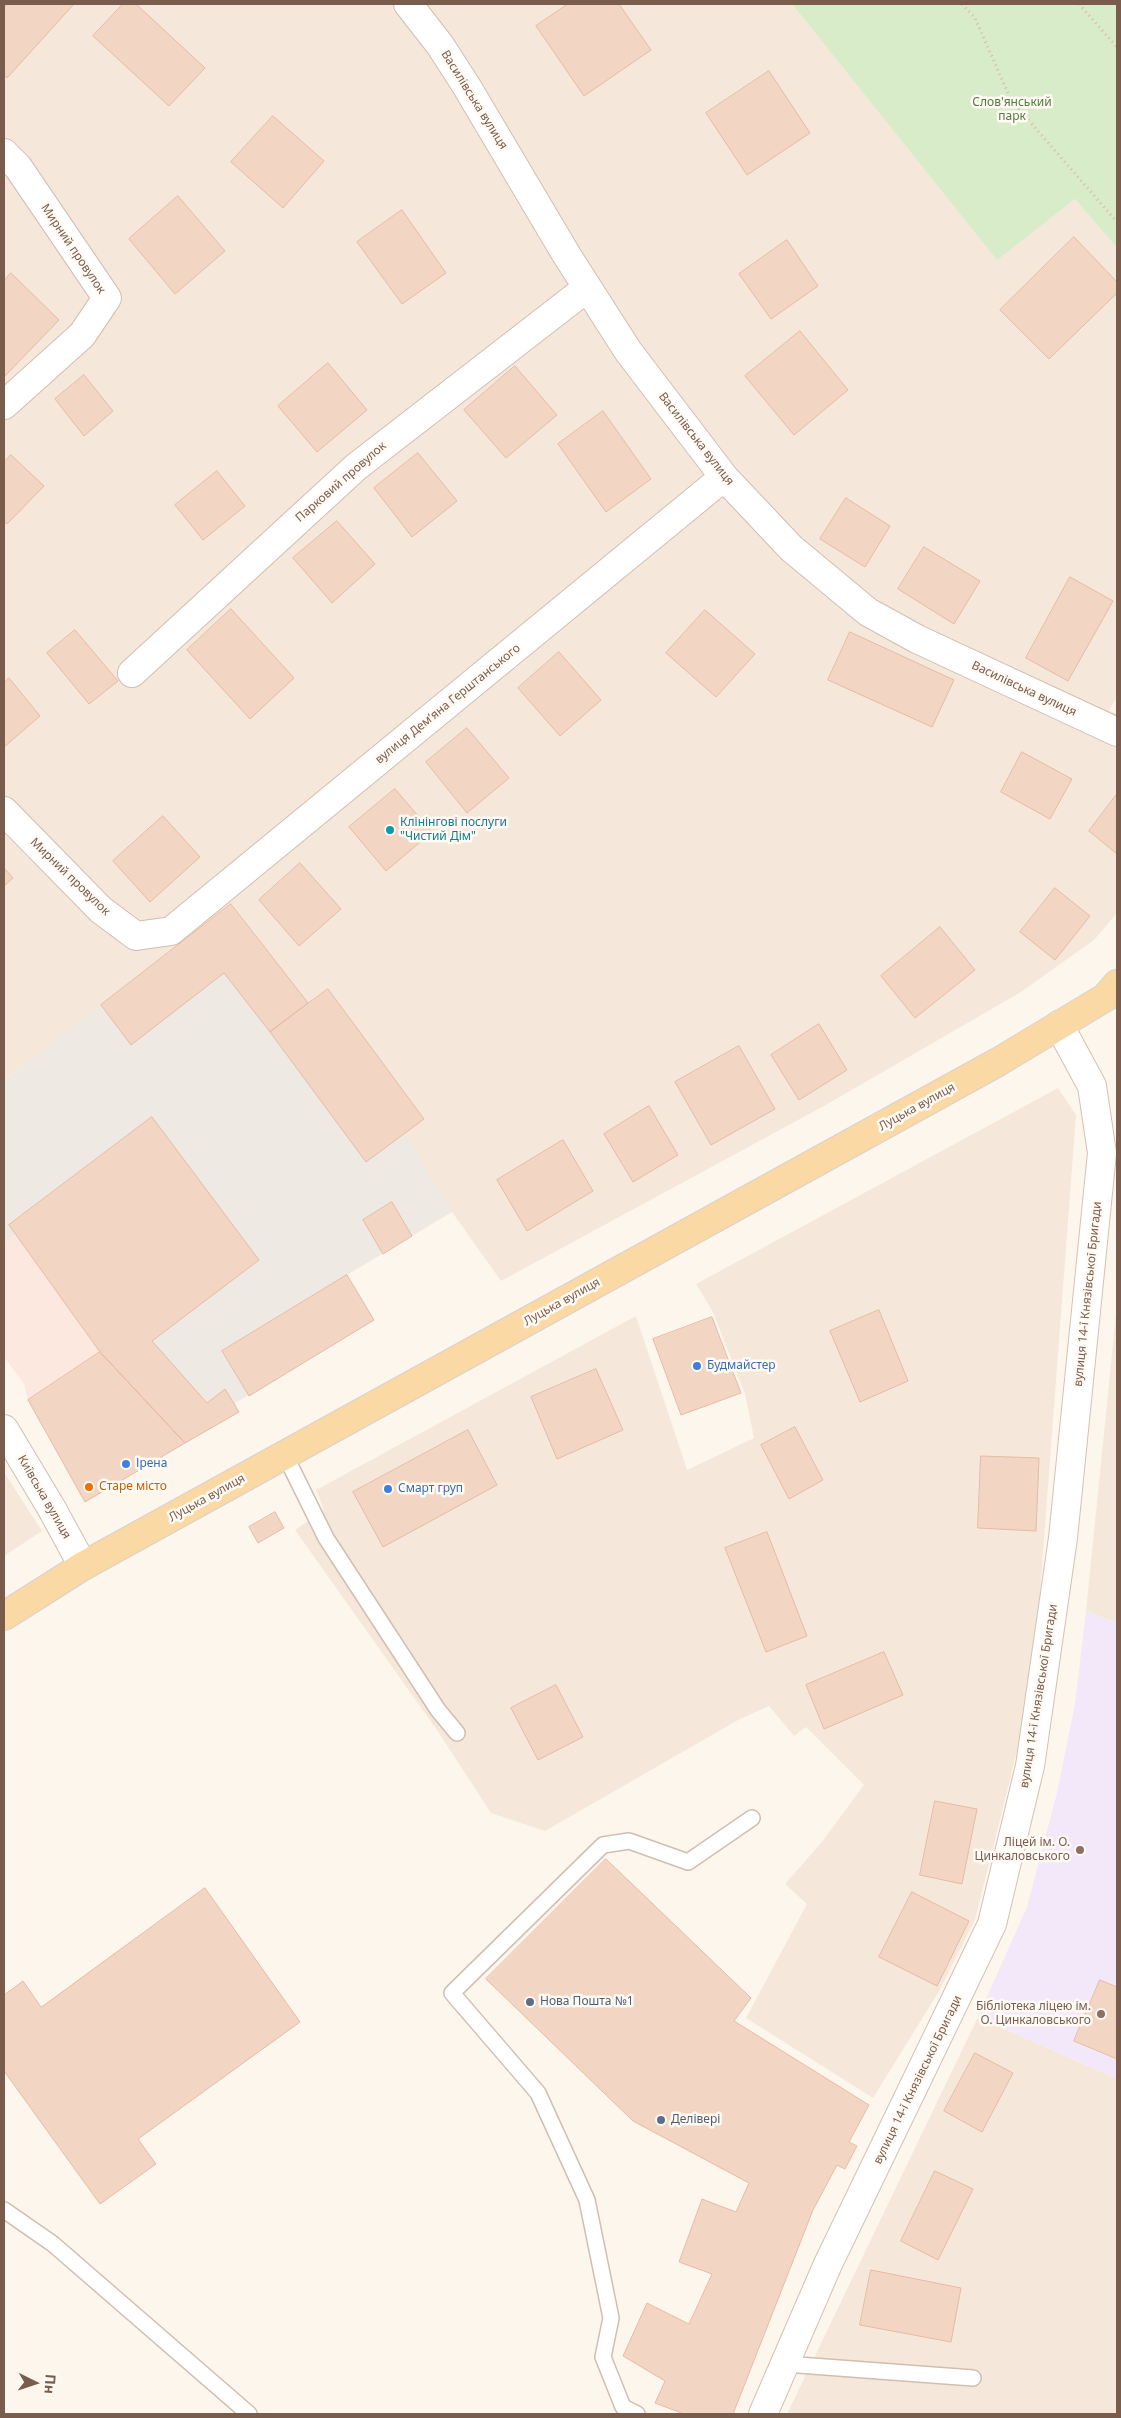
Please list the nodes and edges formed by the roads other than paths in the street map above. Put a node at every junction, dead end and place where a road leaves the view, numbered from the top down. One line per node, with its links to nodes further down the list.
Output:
1 (408, 4): 3 (street, Василівська вулиця)
2 (4, 153): 4 (street, Мирний провулок)
3 (587, 288): 5 (street, Василівська вулиця); 6 (street, Парковий провулок)
4 (4, 405)
5 (724, 477): 7 (street, Василівська вулиця); 9 (street, вулиця Демʼяна Герштанського)
6 (132, 673)
7 (1117, 732)
8 (4, 811): 9 (street, Мирний провулок)
9 (171, 931)
10 (1117, 984): 11 (main road, Луцька вулиця)
11 (1059, 1025): 13 (main road, Луцька вулиця); 19 (street, вулиця 14-ї Князівської Бригади)
12 (4, 1429): 14 (street, Київська вулиця)
13 (285, 1455): 14 (main road, Луцька вулиця); 16 (lane)
14 (82, 1566): 15 (main road, Луцька вулиця)
15 (4, 1616)
16 (457, 1733)
17 (752, 1818): 22 (lane)
18 (4, 2210): 21 (lane)
19 (785, 2364): 20 (lane); 23 (street, вулиця 14-ї Князівської Бригади)
20 (973, 2378)
21 (248, 2414)
22 (637, 2414)
23 (763, 2414)

